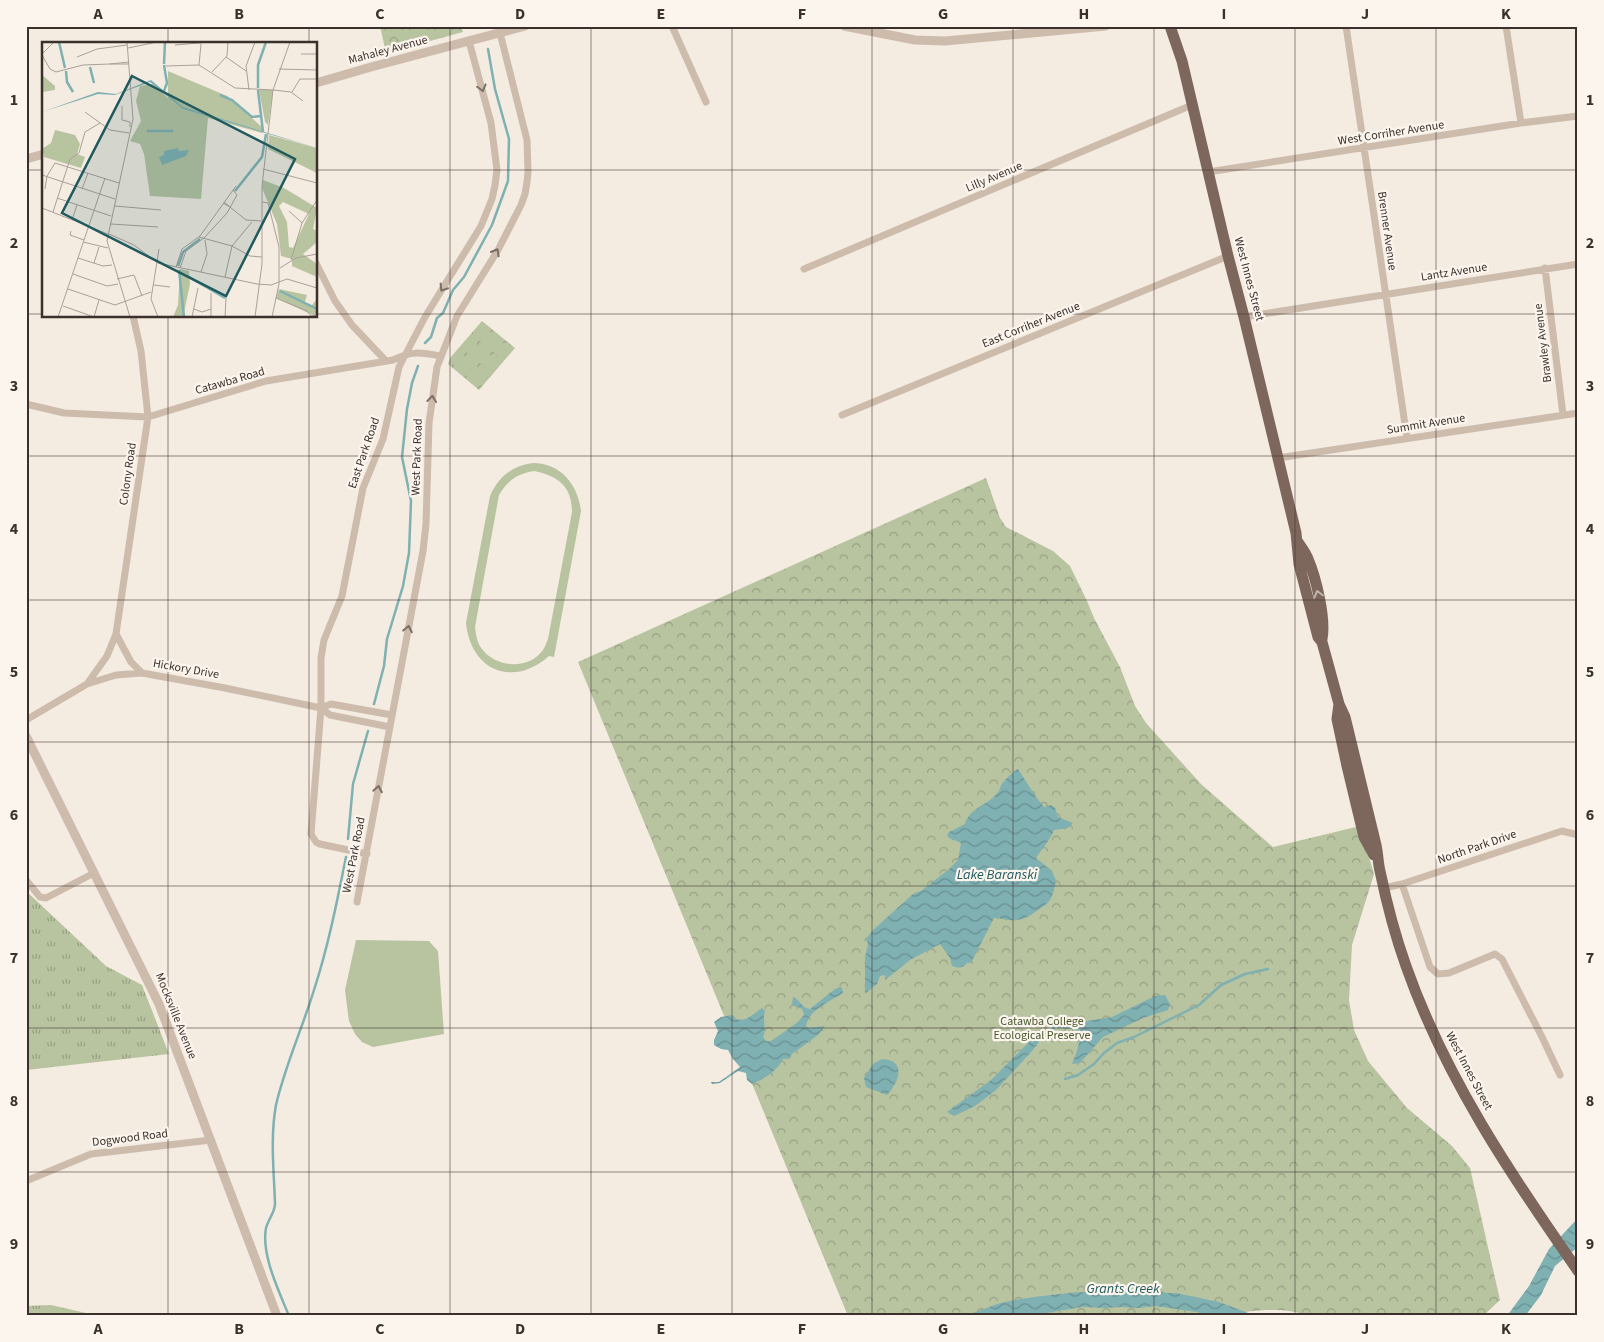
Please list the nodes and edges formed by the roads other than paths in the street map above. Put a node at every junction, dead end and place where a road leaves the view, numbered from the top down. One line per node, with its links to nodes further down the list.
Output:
1 (525, 26): 8 (street, Mahaley Avenue)
2 (672, 26): 11 (street)
3 (844, 26): 4 (street)
4 (1106, 26)
5 (1170, 26): 12 (main road, West Innes Street)
6 (1346, 26): 15 (street, Brenner Avenue)
7 (1506, 26): 14 (street)
8 (500, 33): 9 (street, Mahaley Avenue); 28 (street, West Park Road, one-way to 8)
9 (469, 41): 10 (street, Mahaley Avenue); 27 (street, East Park Road, one-way to 27)
10 (318, 82)
11 (706, 102)
12 (1192, 105): 18 (main road, West Innes Street); 23 (street, Lilly Avenue)
13 (1578, 116): 14 (street, West Corriher Avenue)
14 (1521, 123): 15 (street, West Corriher Avenue)
15 (1364, 149): 18 (street, West Corriher Avenue); 24 (street, Brenner Avenue)
16 (42, 155): 17 (street)
17 (26, 159)
18 (1208, 172): 19 (main road, West Innes Street)
19 (1228, 256): 25 (main road, West Innes Street); 32 (street, East Corriher Avenue)
20 (1578, 264): 22 (street, Lantz Avenue)
21 (318, 267): 29 (street)
22 (1545, 268): 24 (street, Lantz Avenue); 33 (street, Brawley Avenue)
23 (804, 269)
24 (1384, 295): 25 (street, Lantz Avenue); 35 (street, Brenner Avenue)
25 (1244, 317): 36 (main road, West Innes Street)
26 (133, 318): 34 (street, Colony Road)
27 (405, 354): 28 (street, Catawba Road); 29 (street, Catawba Road); 40 (street, East Park Road)
28 (440, 356): 41 (street, West Park Road, one-way to 28)
29 (386, 361): 34 (street, Catawba Road)
30 (26, 404): 34 (street, Catawba Road)
31 (1578, 413): 33 (street, Summit Avenue)
32 (842, 415)
33 (1563, 415): 35 (street, Summit Avenue)
34 (148, 417): 37 (street, Colony Road)
35 (1407, 438): 36 (street, Summit Avenue)
36 (1278, 458): 50 (main road, West Innes Street)
37 (116, 634): 38 (street); 39 (street, Colony Road)
38 (142, 673): 39 (street, Hickory Drive); 40 (street, Hickory Drive)
39 (87, 684): 42 (street, Hickory Drive)
40 (321, 708): 41 (street, Hickory Drive); 43 (street, Hickory Drive); 46 (street, East Park Road)
41 (392, 714): 43 (street, West Park Road)
42 (26, 720)
43 (390, 727): 46 (street, West Park Road, one-way to 43)
44 (26, 736): 47 (street, Mocksville Avenue)
45 (1578, 835): 49 (street, North Park Drive)
46 (366, 854): 51 (street, West Park Road)
47 (94, 873): 48 (street); 53 (street, Mocksville Avenue)
48 (26, 880)
49 (1402, 884): 50 (street, North Park Drive); 52 (street)
50 (1384, 888): 55 (main road, West Innes Street)
51 (357, 902)
52 (1560, 1075)
53 (211, 1140): 54 (street, Dogwood Road); 56 (street, Mocksville Avenue)
54 (26, 1181)
55 (1578, 1271)
56 (277, 1316)

